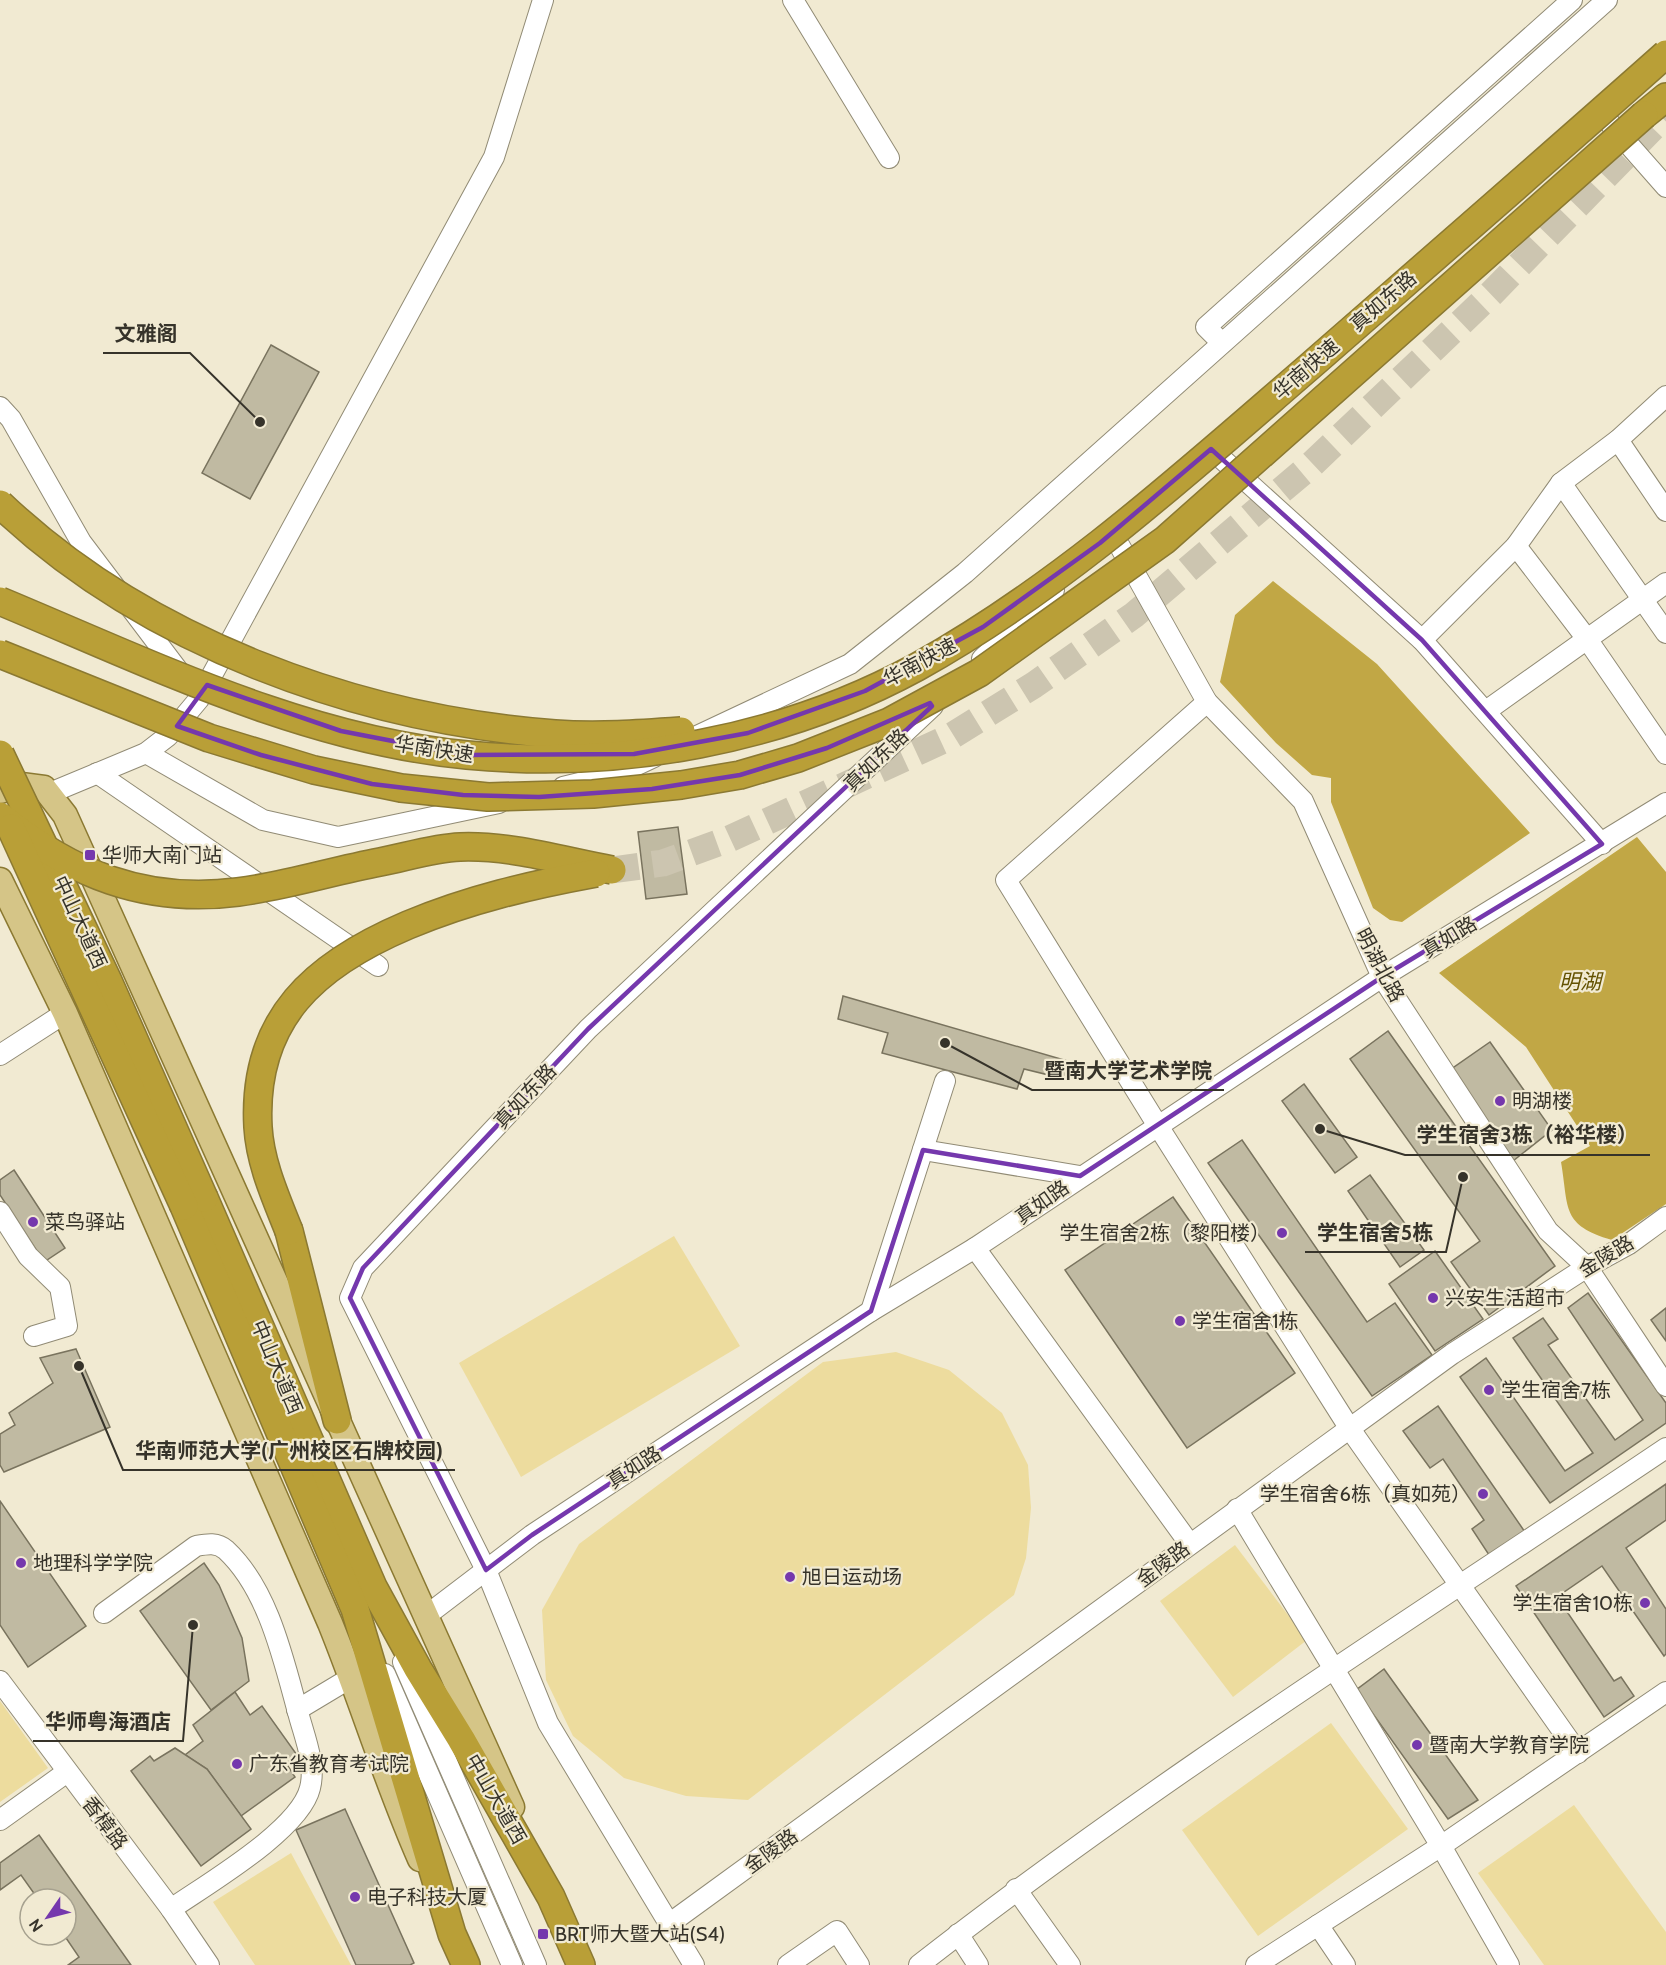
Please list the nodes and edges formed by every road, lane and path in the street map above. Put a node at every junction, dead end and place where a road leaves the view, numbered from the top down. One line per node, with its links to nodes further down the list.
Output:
1 (543, 0): 28 (street)
2 (793, 0): 9 (street)
3 (1572, 0): 11 (street)
4 (1607, 0): 11 (street)
5 (1666, 35): 8 (highway, bridge)
6 (1666, 55): 8 (highway, 华南快速, bridge)
7 (1666, 97): 27 (highway, 华南快速, bridge)
8 (1593, 119): 10 (street); 15 (street, 真如东路); 31 (highway, 华南快速, bridge)
9 (889, 158)
10 (1666, 187)
11 (1222, 344): 33 (street)
12 (1666, 396): 14 (street)
13 (0, 407): 28 (street)
14 (1618, 440): 16 (street); 18 (street)
15 (1211, 449): 19 (street, 真如东路); 26 (street)
16 (1561, 483): 20 (street); 22 (street)
17 (0, 504): 31 (highway, bridge)
18 (1666, 511)
19 (1113, 534): 29 (street, 明湖北路); 63 (street, 真如东路)
20 (1516, 546): 25 (street); 26 (street)
21 (1666, 582): 22 (street)
22 (1642, 599): 24 (street); 25 (street)
23 (0, 601): 31 (highway, 华南快速, bridge)
24 (1666, 633)
25 (1587, 639): 30 (street); 34 (street)
26 (1422, 640): 30 (street)
27 (0, 654)
28 (199, 699): 33 (street)
29 (1207, 702): 43 (street, 明湖北路); 47 (street)
30 (1486, 711): 39 (street)
31 (778, 724)
32 (0, 752): 36 (street); 50 (highway, 中山大道西, bridge)
33 (146, 753): 35 (street)
34 (1666, 754)
35 (97, 773): 36 (street); 42 (street)
36 (16, 788): 40 (main road); 50 (highway, 中山大道西, bridge)
37 (1666, 803): 39 (street, 真如路)
38 (0, 816): 58 (highway, bridge)
39 (1602, 844): 43 (street, 真如路)
40 (82, 852): 41 (main road); 58 (main road)
41 (0, 879): 44 (main road)
42 (378, 966)
43 (1382, 977): 47 (street, 真如路); 54 (street, 明湖北路)
44 (65, 1013): 45 (street); 70 (main road)
45 (0, 1055)
46 (945, 1081): 48 (street)
47 (1158, 1126): 49 (street, 真如路); 59 (street)
48 (923, 1150): 49 (street); 55 (street)
49 (1080, 1176): 53 (street, 真如路)
50 (194, 1202): 64 (highway, 中山大道西); 66 (highway, 中山大道西)
51 (0, 1212): 56 (street)
52 (1666, 1217): 54 (street, 金陵路)
53 (975, 1248): 55 (street, 真如路); 62 (street)
54 (1587, 1267): 57 (street, 明湖北路); 59 (street, 金陵路)
55 (872, 1311): 63 (street, 真如路)
56 (34, 1336)
57 (1666, 1386)
58 (337, 1420): 68 (main road)
59 (1350, 1429): 61 (street, 金陵路); 65 (street)
60 (1666, 1448): 65 (street)
61 (1237, 1509): 62 (street, 金陵路); 69 (street)
62 (1190, 1543): 81 (street, 金陵路)
63 (486, 1570): 68 (street, 真如路); 81 (street, 真如东路)
64 (373, 1587): 79 (highway, 中山大道西); 88 (street)
65 (1460, 1587): 69 (street); 74 (street)
66 (355, 1609): 83 (highway, 中山大道西); 87 (street)
67 (104, 1613): 73 (street)
68 (427, 1615): 79 (main road)
69 (1333, 1669): 77 (street); 78 (street)
70 (352, 1677): 73 (street); 83 (main road)
71 (0, 1681): 75 (street, 香樟路)
72 (1666, 1692): 74 (street)
73 (297, 1710): 80 (street)
74 (1578, 1753): 77 (street)
75 (67, 1772): 76 (street); 80 (street, 香樟路)
76 (0, 1820)
77 (1441, 1846): 82 (street); 98 (street)
78 (1016, 1889): 84 (street); 95 (street)
79 (551, 1897): 89 (highway, 中山大道西)
80 (171, 1909): 85 (street, 香樟路)
81 (669, 1924): 90 (street, 真如东路)
82 (1318, 1925): 96 (street); 97 (street)
83 (452, 1934): 86 (highway, 中山大道西)
84 (958, 1935): 93 (street); 94 (street)
85 (209, 1965)
86 (466, 1965)
87 (512, 1965)
88 (536, 1965)
89 (581, 1965)
90 (694, 1965)
91 (788, 1965): 92 (street)
92 (859, 1965)
93 (919, 1965)
94 (978, 1965)
95 (1070, 1965)
96 (1256, 1965)
97 (1345, 1965)
98 (1509, 1965)

